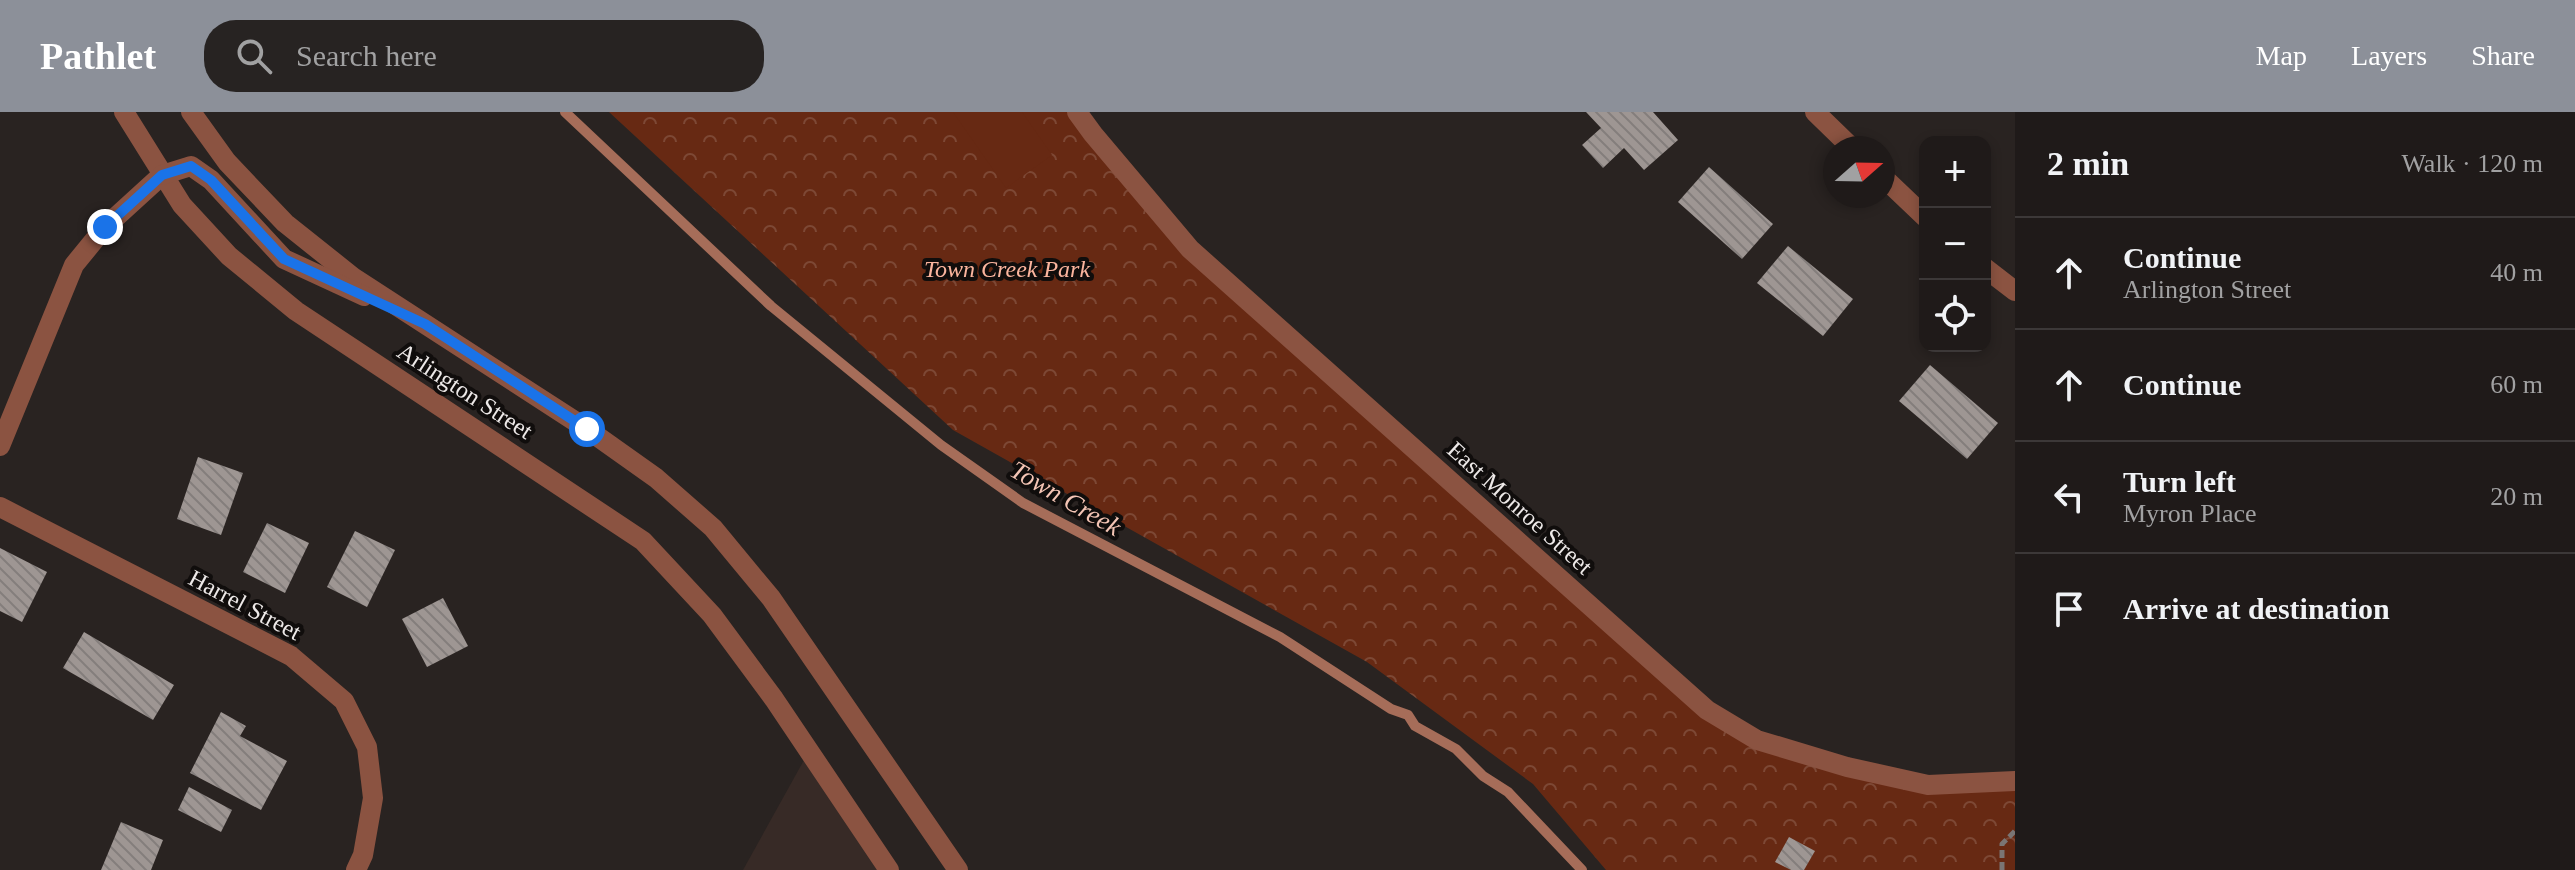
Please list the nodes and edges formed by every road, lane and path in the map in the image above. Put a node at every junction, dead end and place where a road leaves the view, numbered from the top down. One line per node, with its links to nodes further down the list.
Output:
1 (124, 112): 6 (street, Arlington Street)
2 (191, 112): 11 (street, Arlington Street)
3 (1077, 112): 14 (street, East Monroe Street)
4 (1815, 112): 5 (street)
5 (1840, 136)
6 (162, 175): 11 (street); 12 (street); 17 (street, Arlington Street)
7 (1895, 188): 8 (street)
8 (1919, 211)
9 (1991, 273): 10 (street)
10 (2015, 291)
11 (425, 324): 18 (street, Arlington Street)
12 (0, 446)
13 (0, 507): 16 (street, Harrel Street)
14 (2015, 781)
15 (2015, 831): 19 (path)
16 (356, 870)
17 (889, 870)
18 (958, 870)
19 (2002, 870)

